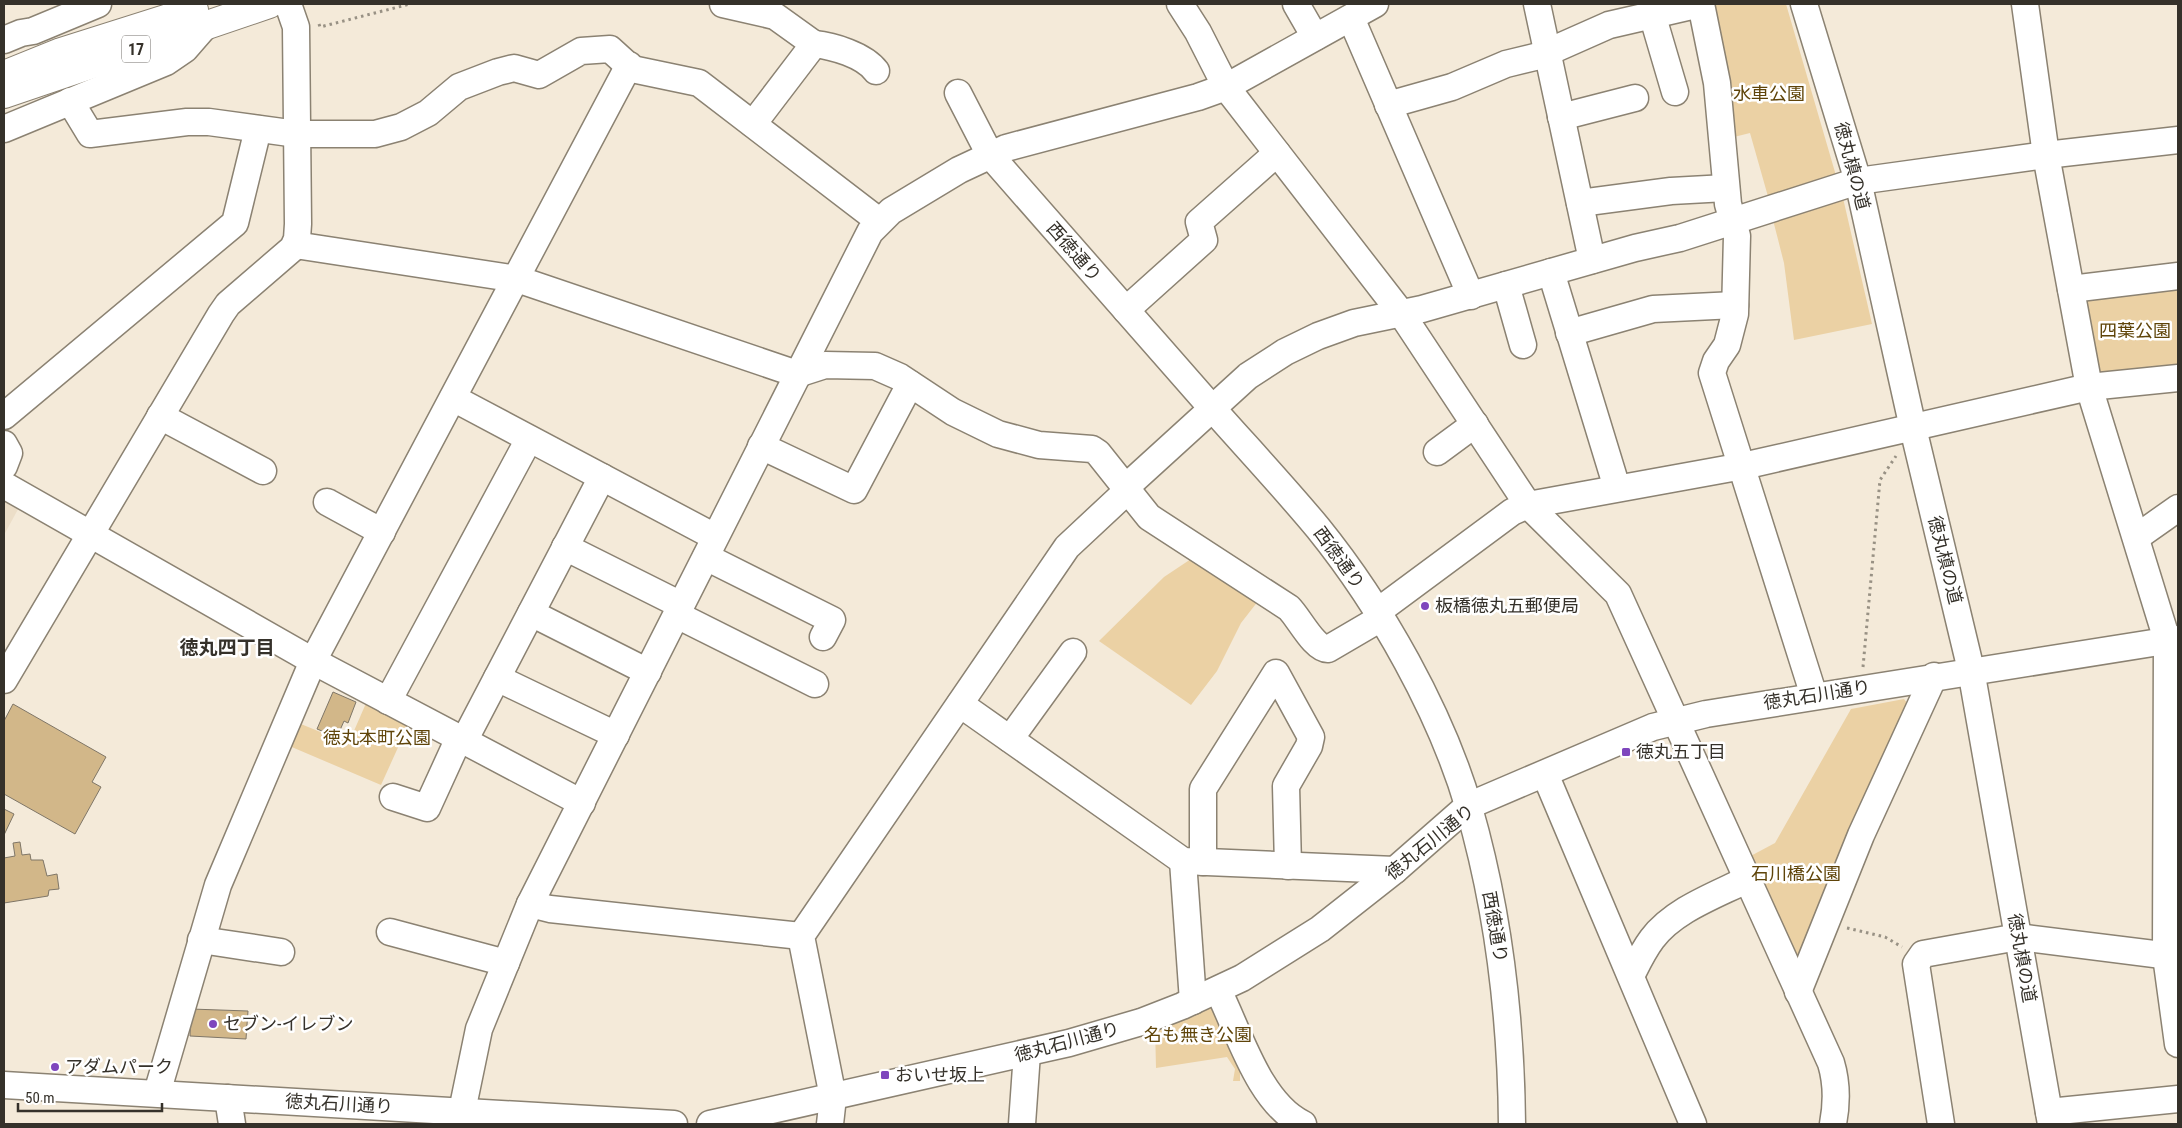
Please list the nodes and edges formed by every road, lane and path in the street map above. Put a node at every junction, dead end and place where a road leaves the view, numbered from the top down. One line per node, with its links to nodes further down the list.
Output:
1 (98, 4): 18 (street)
2 (269, 4): 14 (highway, 17)
3 (288, 4): 35 (street)
4 (410, 4): 16 (path)
5 (723, 4): 19 (street)
6 (1180, 4): 24 (street)
7 (1296, 4): 17 (street)
8 (1375, 4): 15 (street)
9 (1538, 4): 20 (street)
10 (1701, 4): 13 (street); 41 (street)
11 (1804, 4): 40 (street, 徳丸槙の道)
12 (2025, 4): 39 (street)
13 (1665, 9): 20 (street); 25 (street)
14 (210, 15): 23 (highway, 17); 27 (highway, 17); 29 (street)
15 (1351, 18): 17 (street); 30 (street)
16 (318, 21)
17 (1315, 36): 24 (street)
18 (4, 40)
19 (814, 44): 22 (street); 32 (street)
20 (1548, 52): 30 (street); 31 (street)
21 (629, 65): 32 (street); 35 (street); 49 (street)
22 (876, 71)
23 (4, 74)
24 (1226, 87): 37 (street); 38 (street)
25 (1675, 92)
26 (958, 93): 38 (street, 西徳通り)
27 (4, 94)
28 (1635, 98): 31 (street)
29 (70, 101): 33 (street); 34 (street)
30 (1388, 104): 52 (street)
31 (1561, 117): 42 (street)
32 (753, 124): 44 (street)
33 (4, 129)
34 (258, 129): 35 (street); 64 (street)
35 (296, 134): 45 (street)
36 (2178, 140): 39 (street)
37 (1277, 153): 54 (street); 55 (street)
38 (990, 155): 44 (street); 54 (street, 西徳通り)
39 (2046, 155): 40 (street); 51 (street)
40 (1858, 181): 43 (street); 68 (street, 徳丸槙の道)
41 (1726, 188): 42 (street); 43 (street)
42 (1580, 203): 46 (street)
43 (1732, 220): 46 (street); 53 (street)
44 (879, 222): 58 (street)
45 (295, 245): 49 (street); 65 (street)
46 (1592, 260): 47 (street)
47 (1551, 272): 50 (street); 56 (street)
48 (2178, 276): 51 (street)
49 (517, 279): 58 (street); 62 (street)
50 (1506, 285): 52 (street); 57 (street)
51 (2071, 289): 61 (street)
52 (1471, 296): 55 (street)
53 (1735, 305): 56 (street); 73 (street)
54 (1126, 310): 63 (street, 西徳通り)
55 (1401, 313): 63 (street); 66 (street)
56 (1569, 333): 77 (street)
57 (1523, 345)
58 (797, 374): 60 (street); 70 (street)
59 (2178, 378): 61 (street)
60 (910, 384): 70 (street); 78 (street)
61 (2089, 387): 68 (street); 84 (street)
62 (454, 398): 67 (street); 82 (street)
63 (1213, 409): 78 (street); 89 (street, 西徳通り)
64 (4, 416)
65 (160, 416): 74 (street); 83 (street)
66 (1475, 424): 71 (street); 80 (street)
67 (529, 439): 75 (street); 102 (street)
68 (1906, 439): 73 (street); 94 (street, 徳丸槙の道); 96 (path)
69 (4, 444): 72 (street)
70 (761, 446): 86 (street)
71 (1437, 452)
72 (4, 466)
73 (1743, 466): 77 (street); 101 (street)
74 (263, 470)
75 (602, 477): 85 (street); 86 (street)
76 (4, 485): 83 (street)
77 (1617, 488): 80 (street)
78 (1126, 489): 89 (street); 103 (street)
79 (327, 502): 82 (street)
80 (1528, 505): 89 (street); 104 (street)
81 (2178, 508): 84 (street)
82 (382, 532): 93 (street)
83 (91, 533): 93 (street); 99 (street)
84 (2137, 537): 91 (street)
85 (565, 547): 87 (street); 88 (street)
86 (710, 547): 87 (street); 90 (street)
87 (679, 610): 95 (street); 100 (street)
88 (531, 613): 95 (street); 98 (street)
89 (1379, 615): 112 (street, 西徳通り)
90 (823, 637)
91 (2173, 639): 94 (street, 徳丸石川通り); 108 (street)
92 (1073, 652): 107 (street)
93 (313, 661): 102 (street); 122 (street)
94 (1971, 670): 97 (street, 徳丸石川通り); 121 (street, 徳丸槙の道)
95 (648, 672): 105 (street)
96 (1863, 673)
97 (1934, 676): 101 (street, 徳丸石川通り); 129 (street)
98 (497, 678): 105 (street); 106 (street)
99 (4, 680)
100 (815, 684)
101 (1814, 696): 104 (street, 徳丸石川通り)
102 (388, 701): 106 (street)
103 (960, 704): 107 (street); 120 (street)
104 (1674, 720): 109 (street, 徳丸石川通り); 116 (street)
105 (616, 735): 111 (street)
106 (462, 739): 110 (street); 111 (street)
107 (1010, 739): 113 (street)
108 (2173, 763): 125 (street)
109 (1545, 774): 112 (street, 徳丸石川通り); 127 (street)
110 (394, 797)
111 (582, 803): 117 (street)
112 (1468, 806): 115 (street, 徳丸石川通り); 147 (street, 西徳通り)
113 (1193, 862): 114 (street); 114 (street); 130 (street)
114 (1288, 866): 115 (street)
115 (1394, 870): 128 (street, 徳丸石川通り)
116 (1746, 880): 127 (street); 129 (street)
117 (530, 904): 120 (street); 126 (street)
118 (1844, 928): 124 (path)
119 (390, 932): 126 (street)
120 (801, 936): 135 (street)
121 (2018, 937): 125 (street); 140 (street, 徳丸槙の道); 150 (street)
122 (201, 940): 123 (street); 134 (street)
123 (281, 952)
124 (1910, 952)
125 (2172, 956): 131 (street)
126 (506, 962): 139 (street)
127 (1631, 976): 148 (street)
128 (1218, 990): 130 (street, 徳丸石川通り); 146 (street)
129 (1798, 992): 149 (street)
130 (1193, 1001): 132 (street, 徳丸石川通り)
131 (2178, 1044)
132 (1027, 1053): 135 (street, 徳丸石川通り); 145 (street)
133 (4, 1085): 134 (street, 徳丸石川通り)
134 (157, 1093): 136 (street, 徳丸石川通り)
135 (833, 1097): 143 (street, 徳丸石川通り); 144 (street)
136 (228, 1098): 138 (street, 徳丸石川通り); 141 (street)
137 (2178, 1100): 140 (street)
138 (351, 1115): 139 (street, 徳丸石川通り)
139 (462, 1118): 142 (street, 徳丸石川通り)
140 (2050, 1118)
141 (232, 1124)
142 (674, 1124)
143 (710, 1124)
144 (830, 1124)
145 (1022, 1124)
146 (1303, 1124)
147 (1512, 1124)
148 (1694, 1124)
149 (1833, 1124)
150 (1941, 1124)

